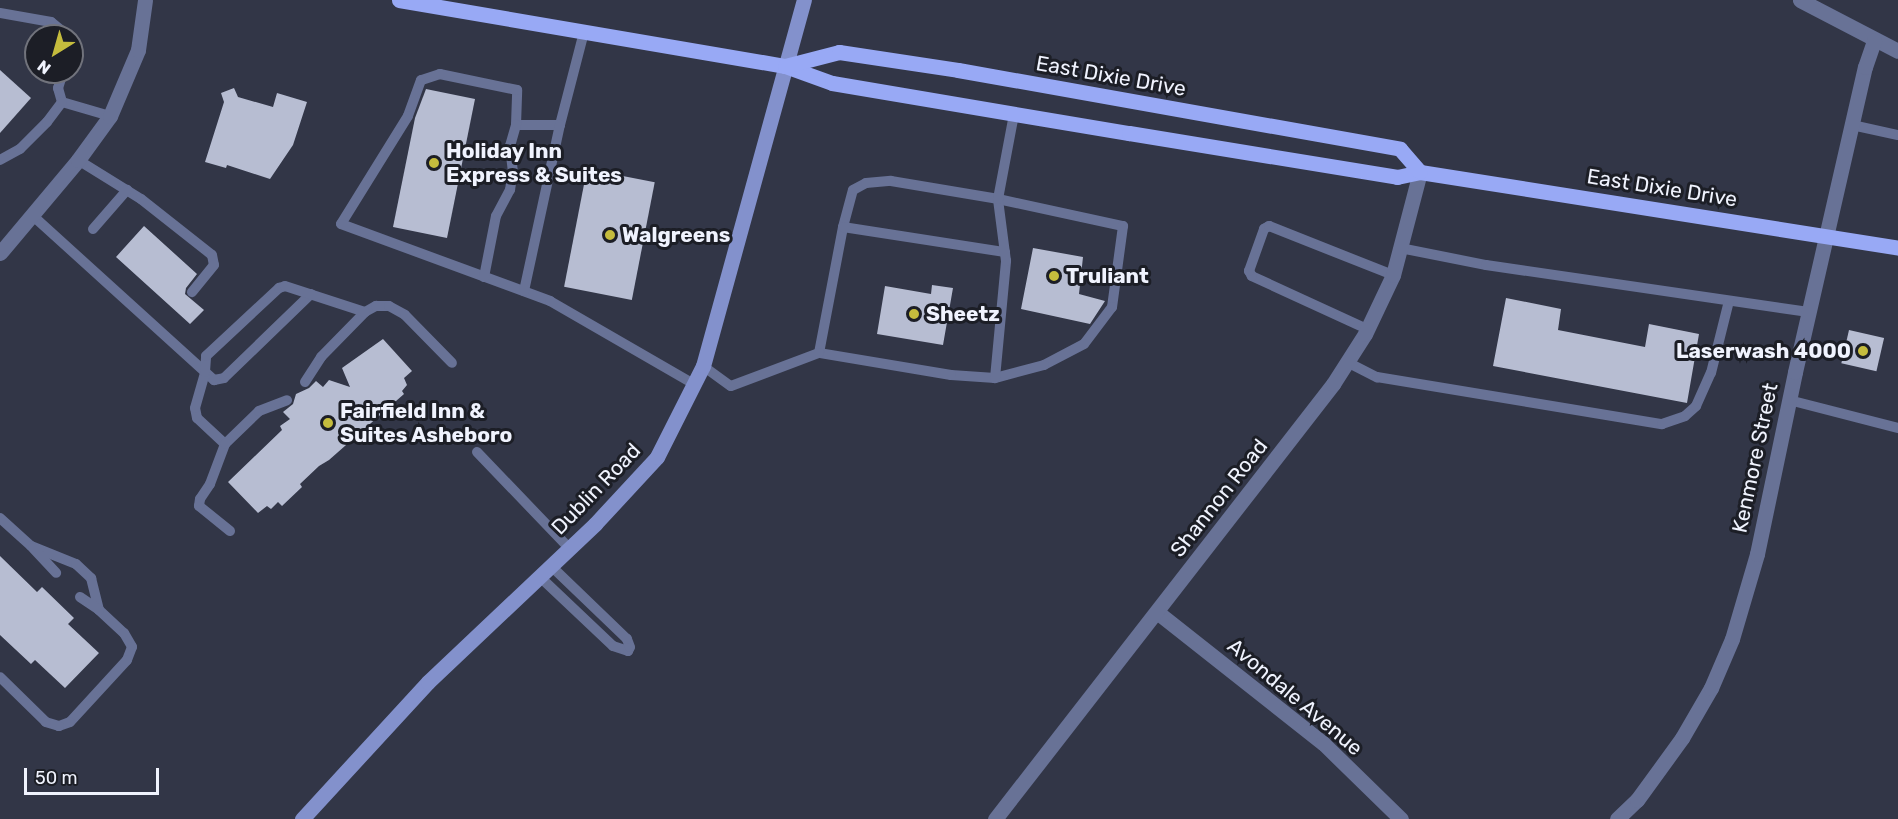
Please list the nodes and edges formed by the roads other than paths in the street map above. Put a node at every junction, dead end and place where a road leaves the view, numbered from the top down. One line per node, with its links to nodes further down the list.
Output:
1 (145, 0): 14 (street)
2 (399, 0): 7 (main road, East Dixie Drive)
3 (804, 0): 10 (street, Dublin Road)
4 (1800, 0): 8 (street)
5 (0, 13): 6 (lane)
6 (53, 24)
7 (584, 32): 10 (main road, East Dixie Drive); 16 (lane)
8 (1874, 40): 9 (street); 17 (street, Kenmore Street)
9 (1898, 51)
10 (785, 66): 13 (main road, East Dixie Drive); 21 (main road, East Dixie Drive); 44 (street, Dublin Road)
11 (59, 84): 12 (lane)
12 (62, 102): 14 (lane); 19 (lane)
13 (1014, 114): 21 (main road, East Dixie Drive); 23 (lane)
14 (110, 116): 20 (street)
15 (516, 125): 16 (lane); 33 (lane); 33 (lane)
16 (561, 125): 34 (lane)
17 (1852, 125): 18 (lane); 27 (street, Kenmore Street)
18 (1898, 135)
19 (0, 160)
20 (78, 160): 22 (lane); 24 (street)
21 (1420, 172): 27 (main road, East Dixie Drive); 28 (street, Shannon Road)
22 (127, 190): 26 (lane); 35 (lane)
23 (998, 199): 25 (lane); 30 (lane); 46 (lane)
24 (32, 215): 31 (street); 45 (lane)
25 (843, 227): 30 (lane); 41 (lane)
26 (93, 229)
27 (1827, 236): 29 (main road, East Dixie Drive); 39 (street, Kenmore Street)
28 (1400, 248): 32 (street, Shannon Road); 37 (lane)
29 (1898, 248)
30 (1005, 252): 46 (lane)
31 (0, 253)
32 (1393, 275): 40 (street, Shannon Road); 40 (lane)
33 (484, 277): 34 (lane)
34 (524, 291): 48 (lane)
35 (192, 292)
36 (311, 294): 38 (lane); 45 (lane); 45 (lane)
37 (1729, 301): 39 (lane); 42 (lane)
38 (365, 312): 43 (lane); 47 (lane)
39 (1809, 312): 50 (street, Kenmore Street)
40 (1367, 329): 42 (street, Shannon Road)
41 (819, 353): 44 (lane); 46 (lane)
42 (1347, 362): 63 (street, Shannon Road)
43 (452, 363)
44 (703, 366): 48 (street, Dublin Road)
45 (205, 372): 52 (lane)
46 (995, 378)
47 (305, 382)
48 (694, 384): 57 (street, Dublin Road)
49 (287, 400): 52 (lane)
50 (1789, 400): 51 (lane); 68 (street, Kenmore Street)
51 (1898, 428)
52 (225, 444): 55 (lane)
53 (477, 452): 57 (lane)
54 (0, 518): 56 (lane)
55 (230, 531)
56 (31, 546): 59 (lane); 62 (lane)
57 (569, 548): 58 (street, Dublin Road)
58 (550, 565): 60 (street, Dublin Road); 60 (lane)
59 (56, 573)
60 (539, 576): 65 (street, Dublin Road)
61 (80, 597): 62 (lane)
62 (99, 610): 64 (lane)
63 (1157, 612): 66 (street, Shannon Road); 67 (street, Avondale Avenue)
64 (0, 677)
65 (302, 819)
66 (995, 819)
67 (1401, 819)
68 (1617, 819)

